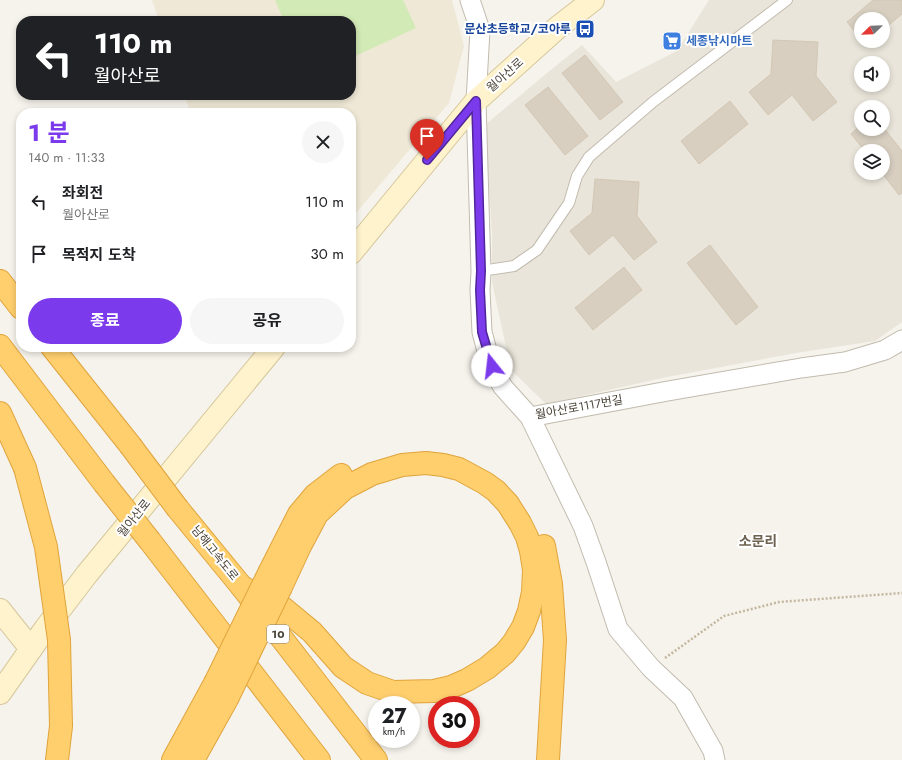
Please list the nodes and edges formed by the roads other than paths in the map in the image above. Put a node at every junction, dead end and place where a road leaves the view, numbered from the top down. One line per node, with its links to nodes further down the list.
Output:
1 (470, 0): 4 (street, 월아산로1117번길)
2 (593, 0): 4 (main road, 월아산로)
3 (787, 0): 6 (lane)
4 (476, 101): 5 (main road, 월아산로); 6 (street, 월아산로1117번길)
5 (356, 247)
6 (481, 271): 14 (street, 월아산로1117번길)
7 (0, 281): 8 (highway)
8 (16, 302)
9 (902, 340): 14 (street, 월아산로1117번길)
10 (0, 346): 24 (highway, bridge)
11 (56, 352): 16 (highway, 남해고속도로 / 10, bridge)
12 (270, 352): 18 (main road, 월아산로)
13 (0, 413): 21 (highway, bridge)
14 (530, 417): 27 (street)
15 (276, 579): 16 (highway); 19 (highway, bridge); 26 (highway)
16 (242, 587): 25 (highway, 남해고속도로 / 10)
17 (0, 610): 18 (main road)
18 (31, 649): 20 (main road, 월아산로)
19 (221, 691): 22 (highway); 23 (highway)
20 (0, 693)
21 (57, 760)
22 (173, 760)
23 (192, 760)
24 (319, 760)
25 (376, 760)
26 (548, 760)
27 (715, 760)

